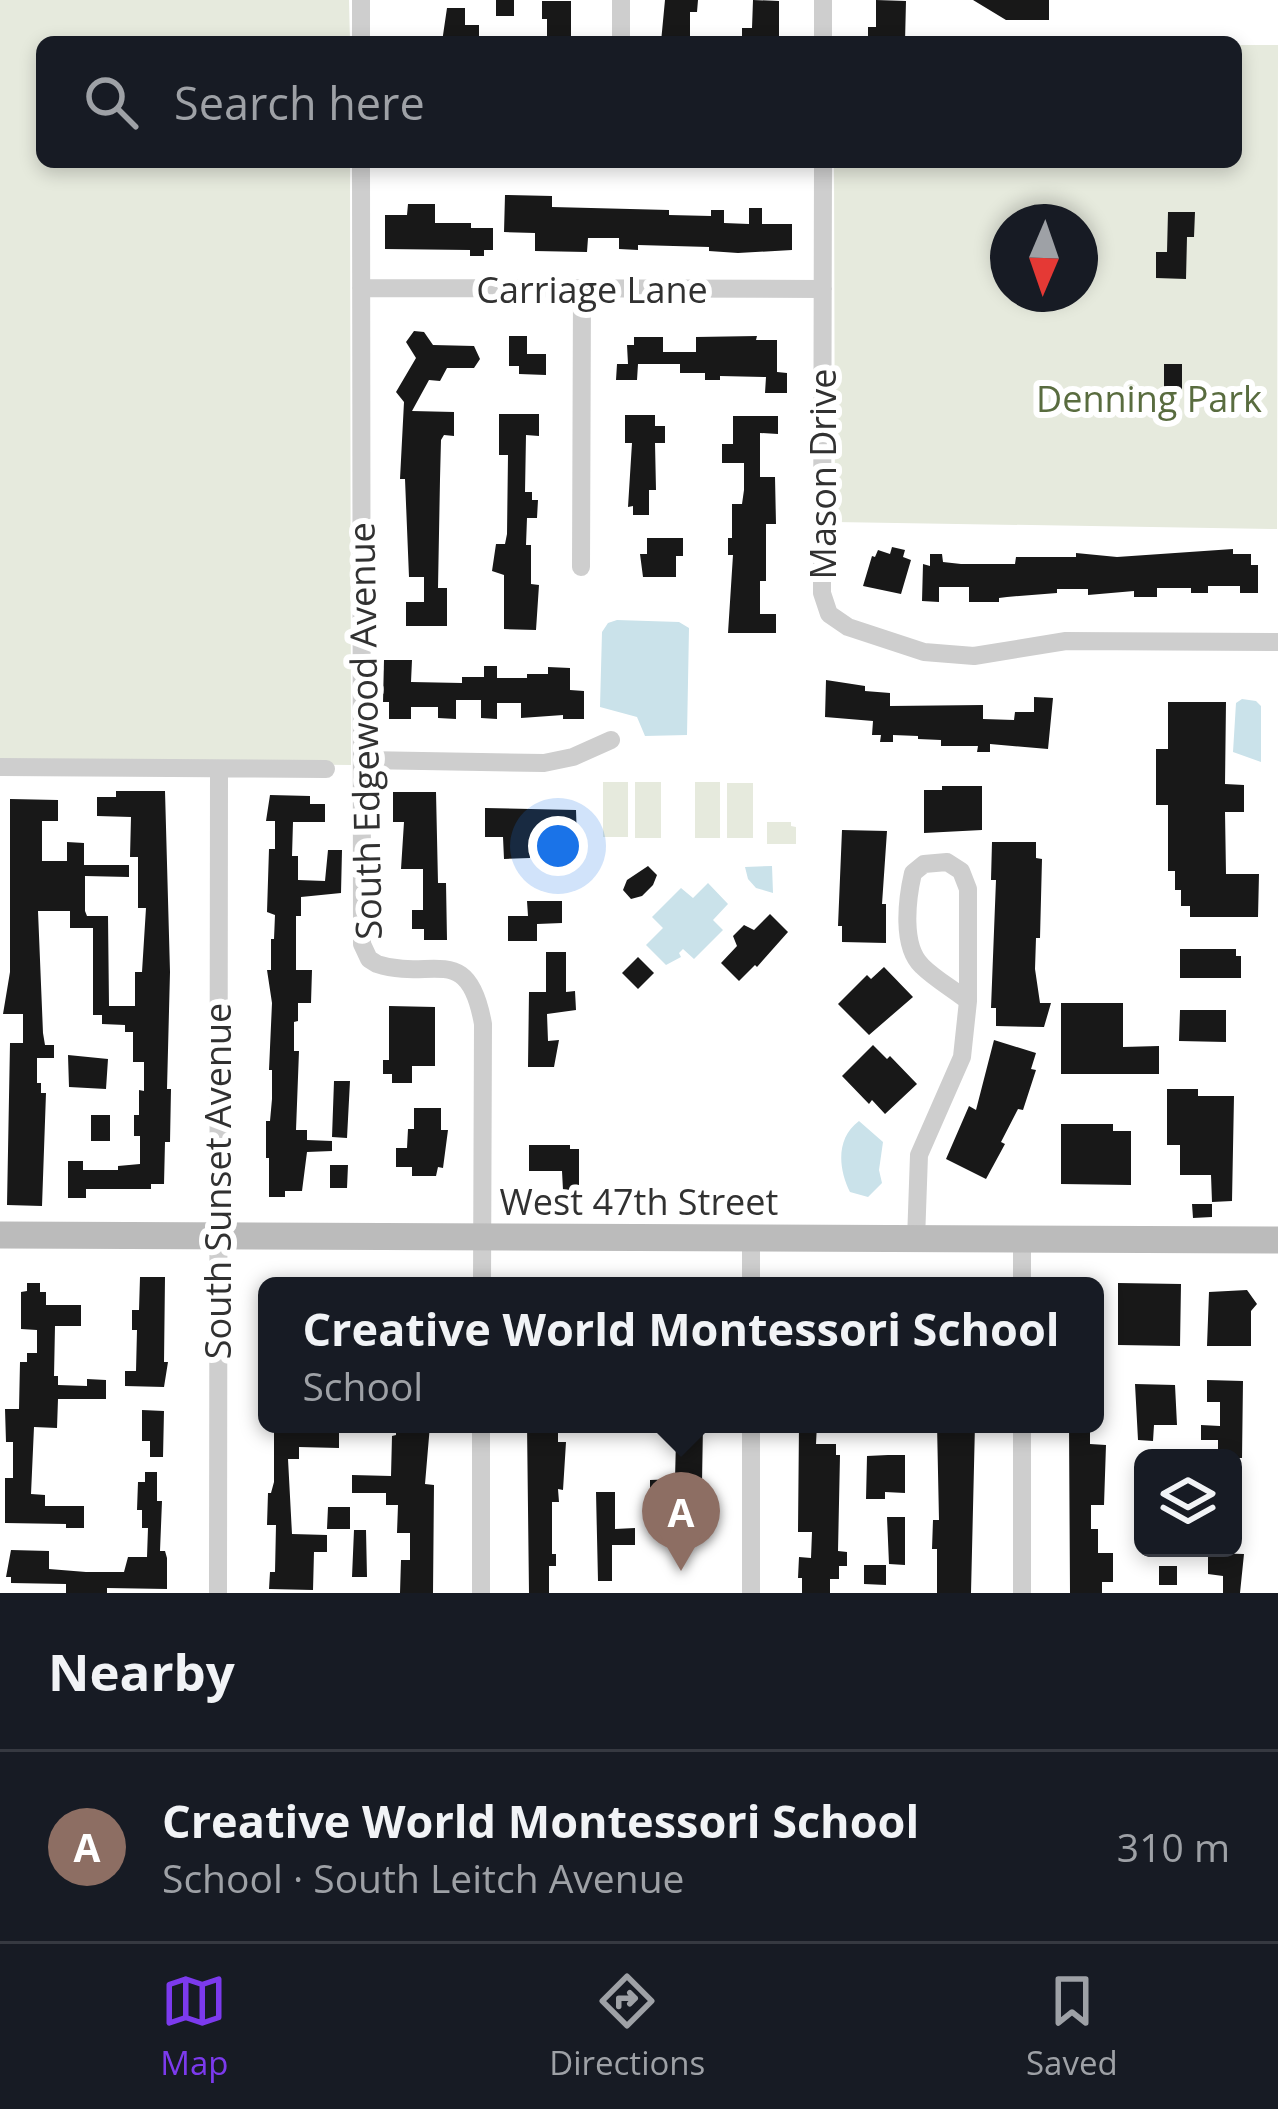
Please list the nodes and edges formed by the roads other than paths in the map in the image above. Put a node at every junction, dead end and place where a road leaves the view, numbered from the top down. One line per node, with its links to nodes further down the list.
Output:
1 (361, 0): 4 (street)
2 (621, 0): 5 (street)
3 (823, 0): 6 (street)
4 (361, 36)
5 (621, 36)
6 (823, 36)
7 (361, 168): 9 (street, South Edgewood Avenue)
8 (823, 168): 10 (street, Mason Drive)
9 (361, 288): 11 (street, Carriage Lane); 15 (street, South Edgewood Avenue)
10 (823, 290): 11 (street, Carriage Lane); 13 (street, Mason Drive)
11 (582, 291): 12 (street)
12 (581, 568)
13 (1278, 643)
14 (611, 740): 15 (street)
15 (364, 760): 22 (street, South Edgewood Avenue)
16 (0, 767): 17 (street)
17 (219, 769): 18 (street); 21 (street, South Sunset Avenue)
18 (326, 769)
19 (968, 1001): 19 (street); 24 (street)
20 (0, 1235): 21 (main road, West 47th Street)
21 (218, 1236): 22 (main road, West 47th Street); 33 (street, South Sunset Avenue)
22 (482, 1238): 23 (main road, West 47th Street); 27 (street, South Edgewood Avenue)
23 (751, 1239): 24 (main road, West 47th Street); 28 (street)
24 (916, 1240): 26 (main road, West 47th Street)
25 (1278, 1240): 26 (main road, West 47th Street)
26 (1022, 1241): 29 (street)
27 (482, 1277)
28 (751, 1277)
29 (1022, 1277)
30 (481, 1433): 34 (street)
31 (751, 1433): 35 (street)
32 (1022, 1433): 36 (street)
33 (218, 1593)
34 (481, 1593)
35 (751, 1593)
36 (1022, 1593)

